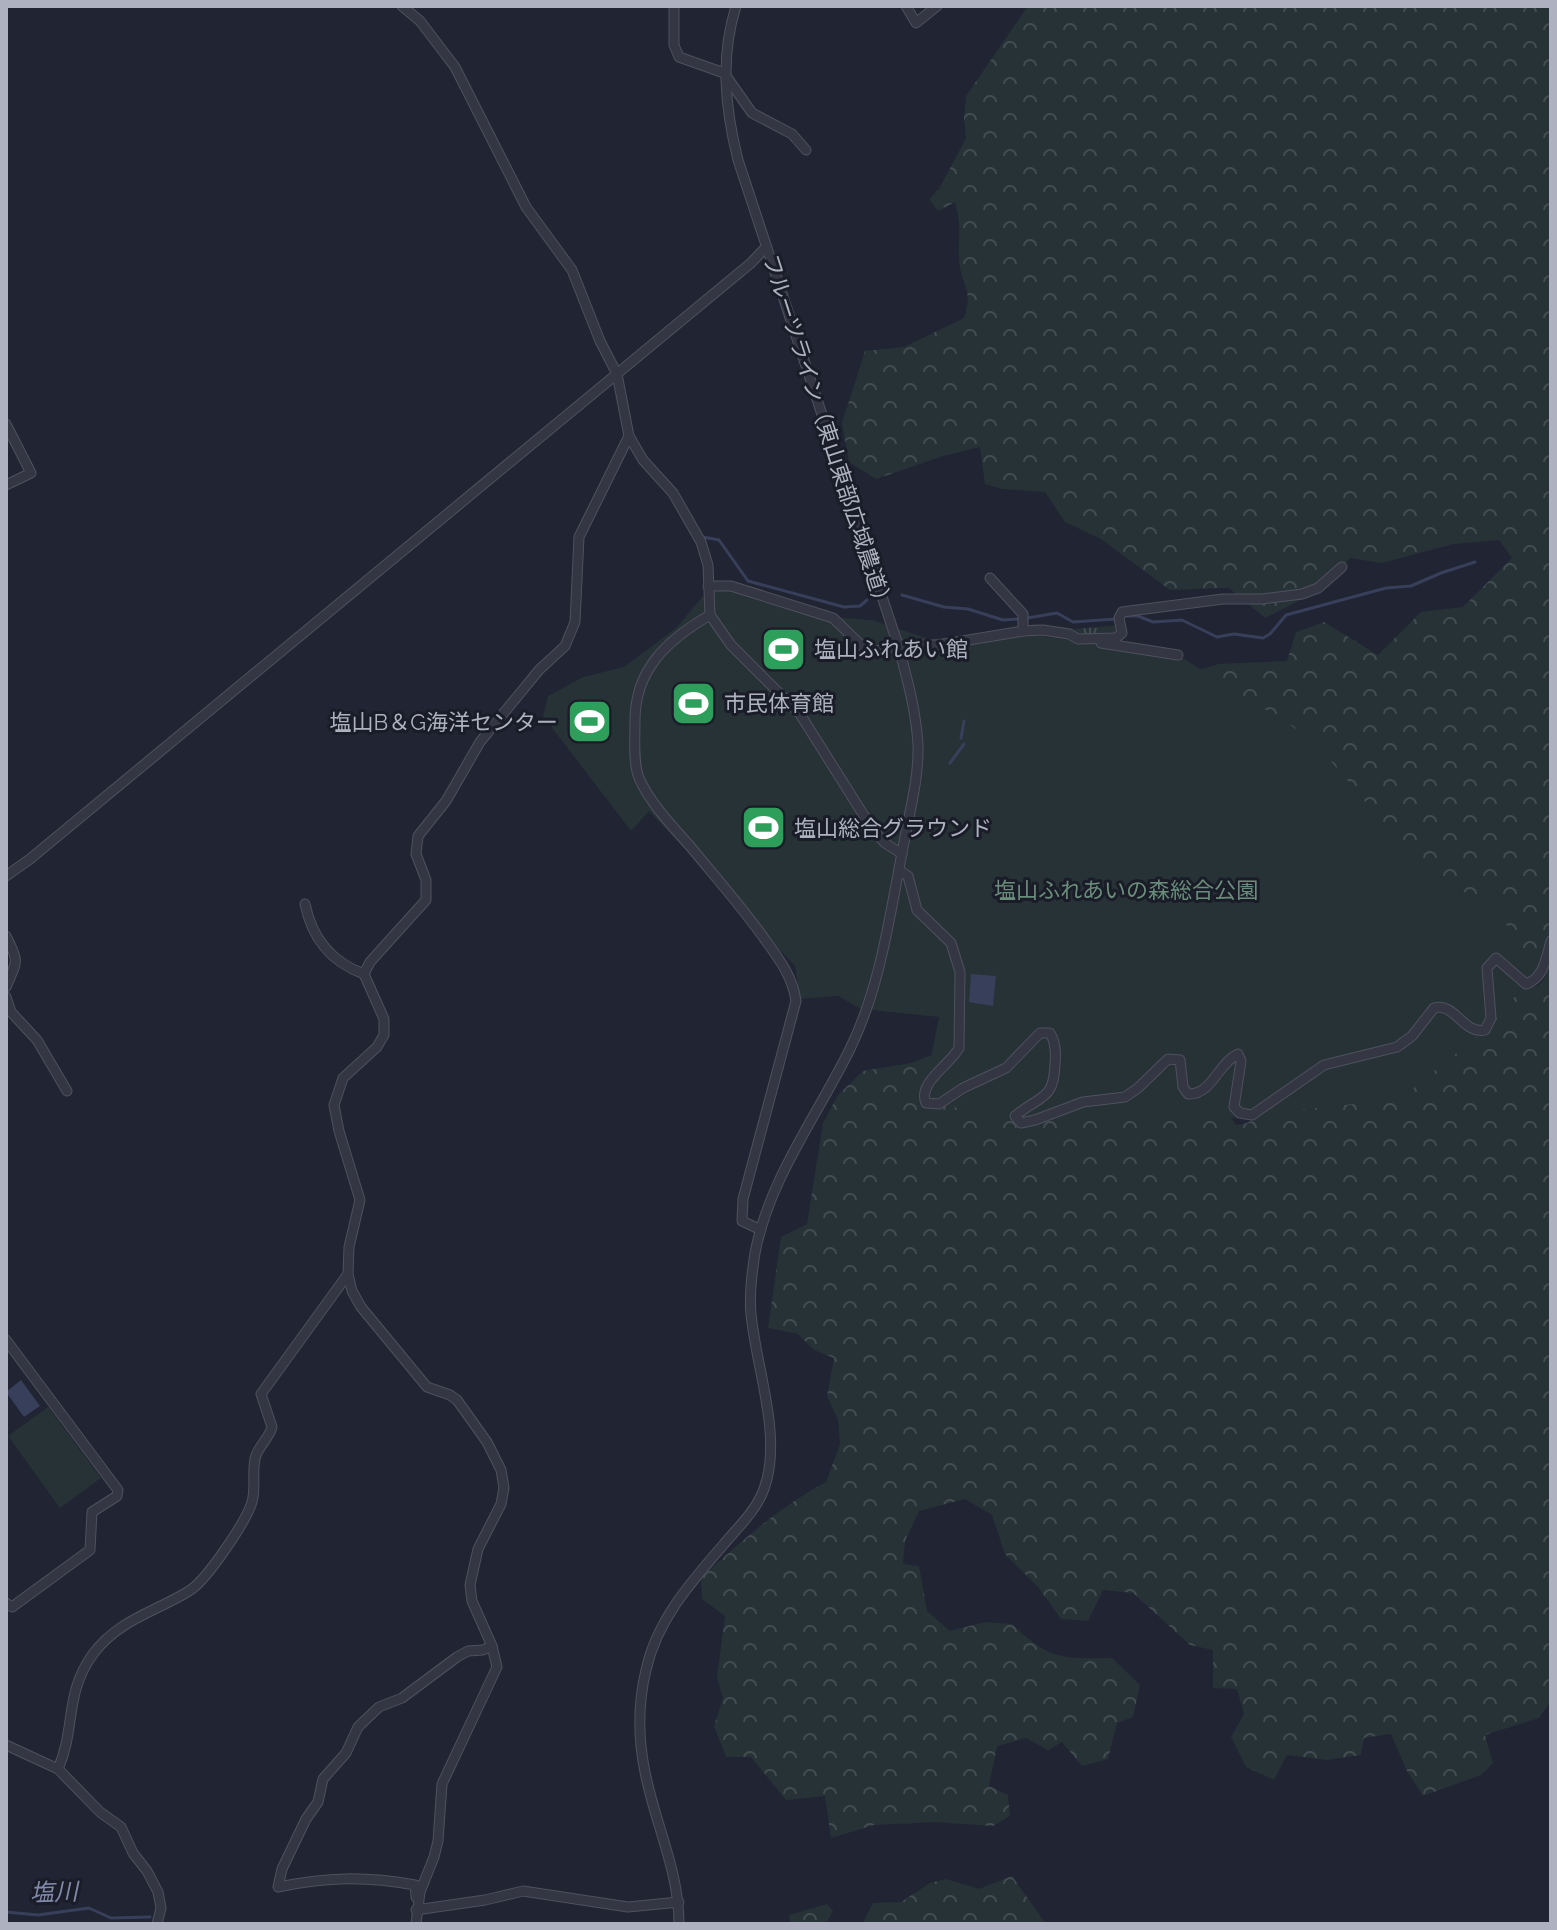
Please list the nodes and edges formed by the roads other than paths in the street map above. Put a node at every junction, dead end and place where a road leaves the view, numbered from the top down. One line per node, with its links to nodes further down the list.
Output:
1 (402, 6): 9 (street)
2 (674, 6): 6 (street)
3 (736, 6): 6 (street, フルーツライン（東山東部広域農道）)
4 (906, 6): 5 (street)
5 (937, 6)
6 (724, 73): 7 (street); 8 (street, フルーツライン（東山東部広域農道）)
7 (806, 150)
8 (766, 247): 9 (street); 19 (street, フルーツライン（東山東部広域農道）)
9 (617, 374): 11 (street); 23 (street)
10 (6, 424): 12 (street)
11 (629, 436): 15 (street); 27 (street)
12 (6, 485)
13 (1342, 567): 18 (street)
14 (990, 578): 17 (street)
15 (708, 586): 16 (street); 19 (street)
16 (710, 615): 21 (street); 31 (street)
17 (1023, 628): 18 (street); 19 (street)
18 (1078, 639): 20 (street)
19 (898, 645): 21 (street, フルーツライン（東山東部広域農道）)
20 (1178, 655)
21 (902, 854): 22 (street, フルーツライン（東山東部広域農道）)
22 (899, 870): 26 (street); 31 (street, フルーツライン（東山東部広域農道）)
23 (6, 876)
24 (305, 904): 27 (street)
25 (6, 936): 28 (street)
26 (1551, 941)
27 (364, 974): 32 (street)
28 (6, 987)
29 (6, 997): 30 (street)
30 (67, 1091)
31 (761, 1230): 39 (street, フルーツライン（東山東部広域農道）)
32 (348, 1274): 35 (street); 37 (street)
33 (6, 1340): 34 (street)
34 (6, 1603)
35 (492, 1646): 38 (street); 38 (street)
36 (6, 1745): 37 (street)
37 (58, 1769): 40 (street)
38 (417, 1905): 39 (street); 41 (street)
39 (679, 1906): 42 (street)
40 (157, 1924)
41 (416, 1924)
42 (679, 1924)

